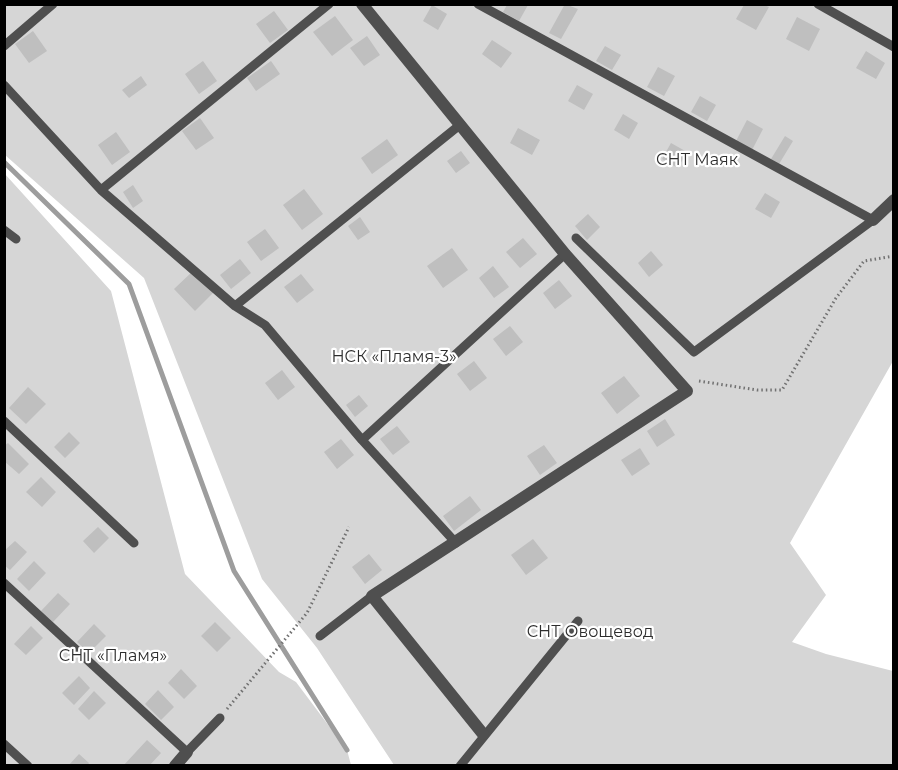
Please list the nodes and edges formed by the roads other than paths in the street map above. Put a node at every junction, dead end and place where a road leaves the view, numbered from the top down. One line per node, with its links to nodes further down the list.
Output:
1 (53, 4): 6 (lane)
2 (329, 4): 10 (lane)
3 (362, 4): 9 (street)
4 (477, 4): 12 (lane)
5 (818, 4): 7 (lane)
6 (4, 46)
7 (894, 47)
8 (4, 85): 10 (lane)
9 (461, 124): 16 (street); 17 (lane)
10 (101, 190): 17 (lane)
11 (894, 200): 12 (street)
12 (873, 220): 14 (lane)
13 (4, 230): 15 (lane)
14 (576, 238)
15 (16, 239)
16 (565, 254): 19 (lane); 21 (street)
17 (236, 306): 19 (lane)
18 (4, 421): 20 (lane)
19 (362, 440): 21 (lane)
20 (134, 543)
21 (456, 543): 23 (street)
22 (4, 583): 29 (lane)
23 (372, 596): 25 (lane); 27 (street)
24 (578, 621): 27 (lane)
25 (320, 636)
26 (220, 718): 29 (lane)
27 (483, 734): 32 (lane)
28 (4, 744): 30 (lane)
29 (187, 752): 31 (street)
30 (28, 765)
31 (175, 765)
32 (460, 765)

